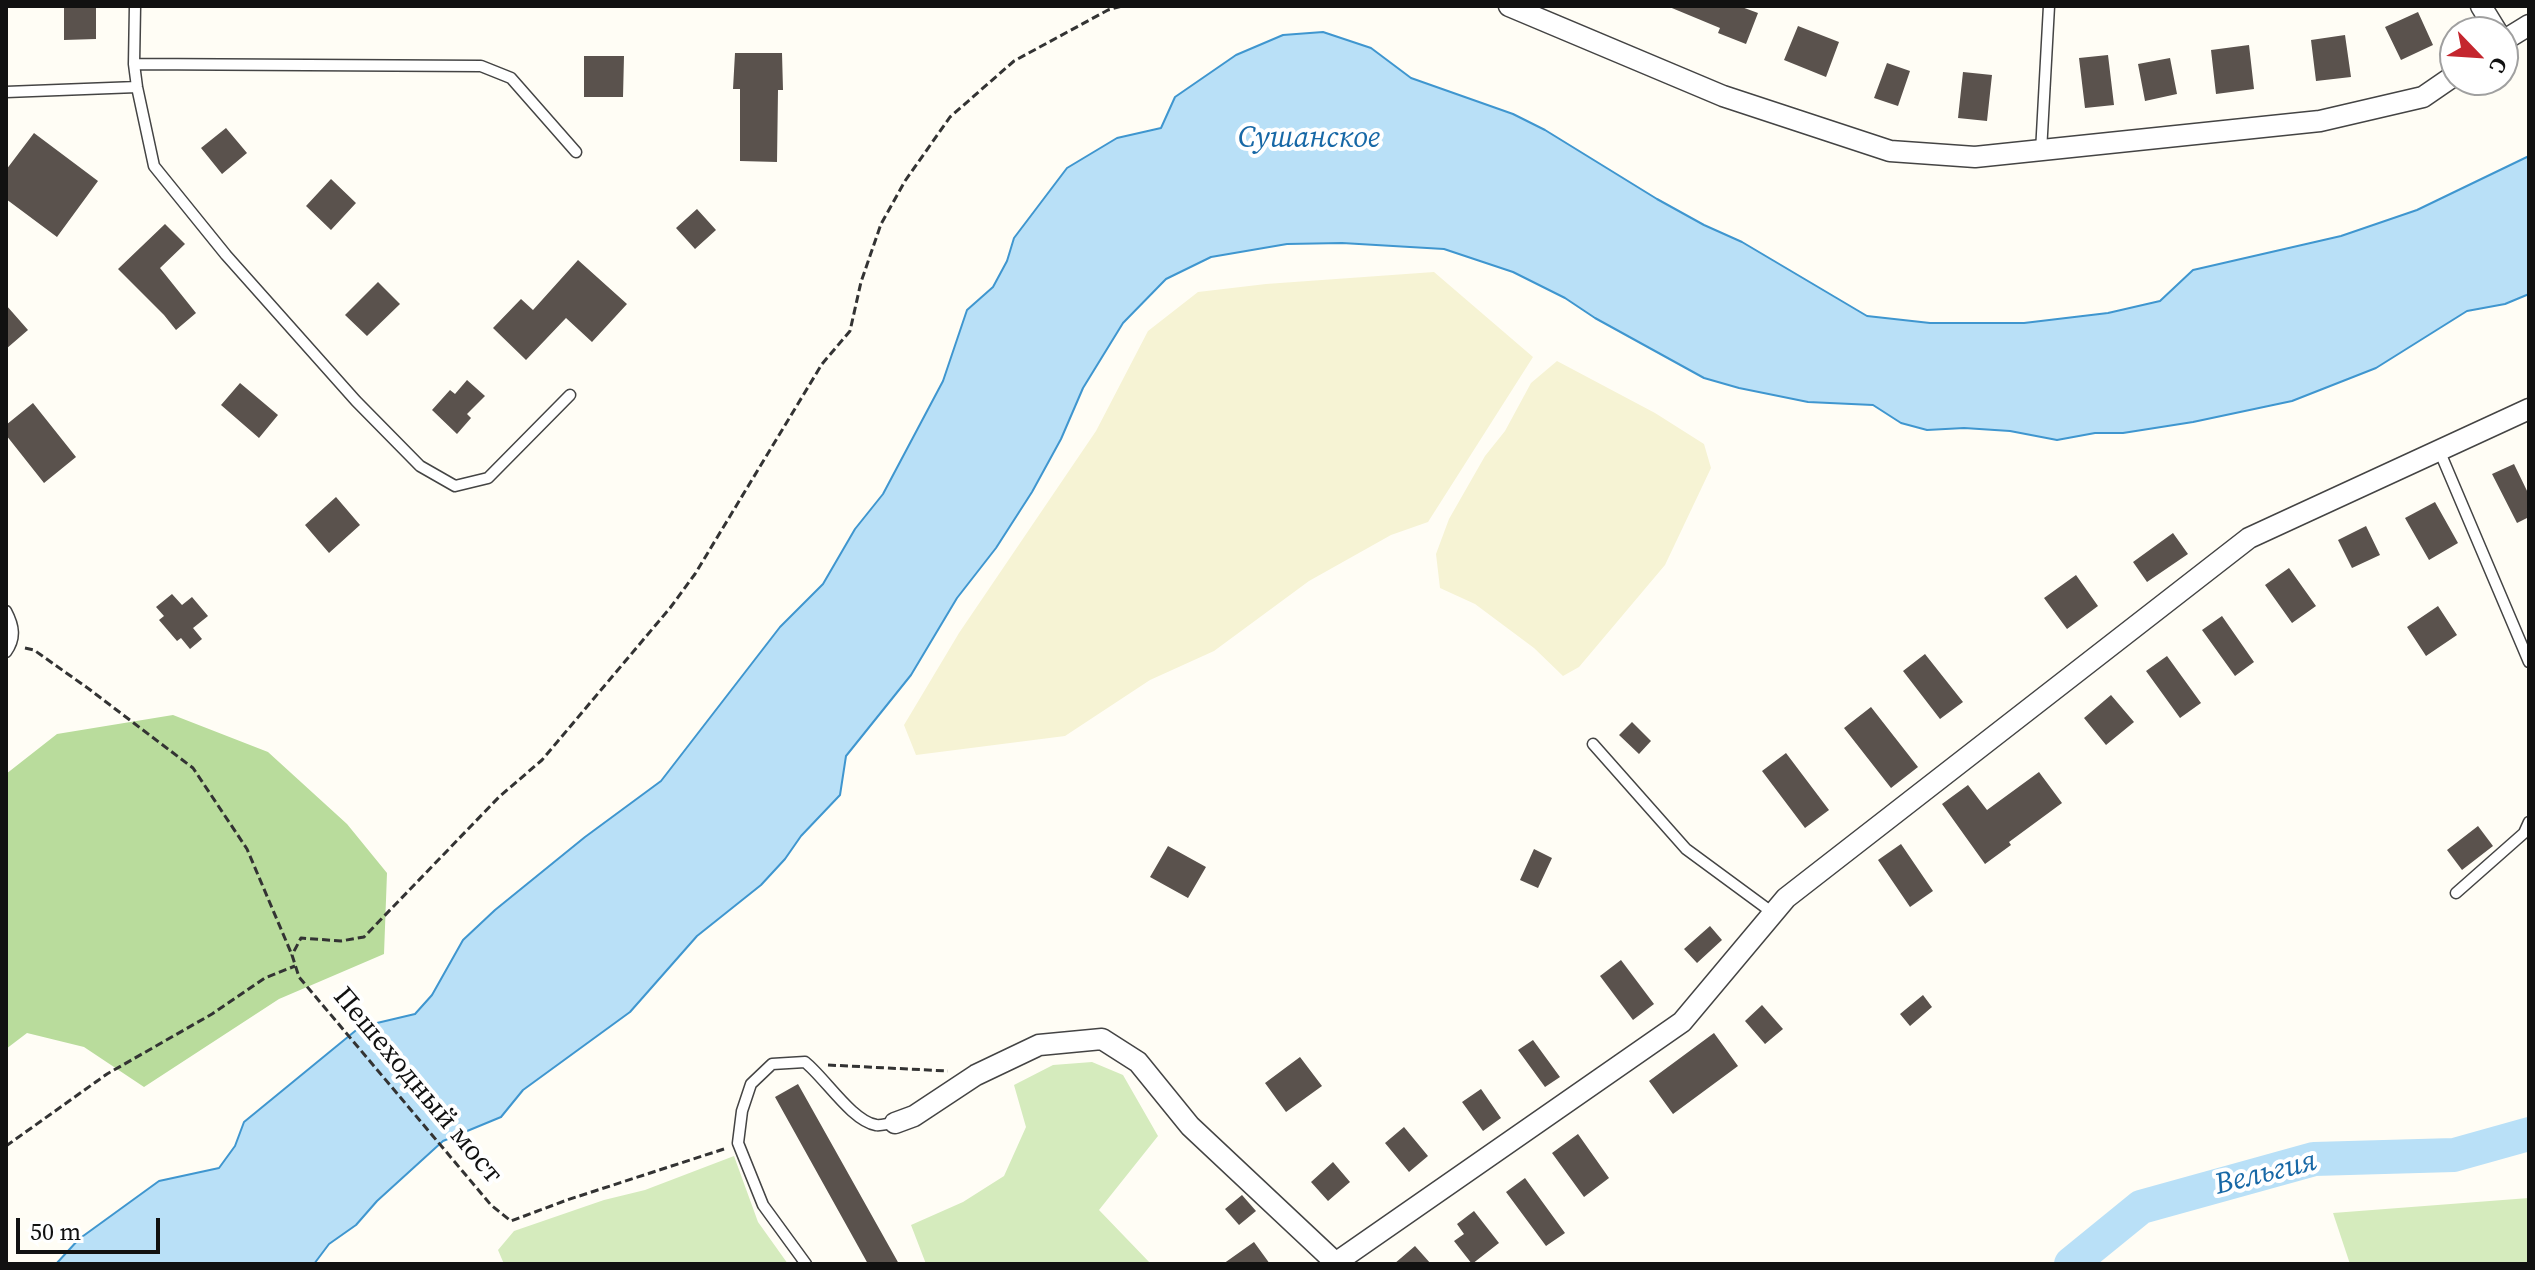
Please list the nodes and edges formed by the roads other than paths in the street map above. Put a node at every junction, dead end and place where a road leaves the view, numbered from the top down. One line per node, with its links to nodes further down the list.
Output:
1 (135, 6): 4 (lane)
2 (1509, 6): 9 (street)
3 (2049, 6): 9 (lane)
4 (134, 64): 6 (lane); 8 (lane)
5 (2439, 86): 9 (street)
6 (137, 87): 7 (lane); 10 (lane)
7 (6, 92)
8 (576, 152)
9 (2041, 152)
10 (570, 395)
11 (2529, 409): 12 (street)
12 (2439, 450): 15 (lane); 19 (street)
13 (6, 611): 14 (lane)
14 (9, 648)
15 (2529, 662)
16 (1593, 744): 19 (lane)
17 (2529, 822): 18 (lane)
18 (2456, 893)
19 (1773, 913): 22 (street)
20 (895, 1123): 21 (lane); 22 (street)
21 (806, 1264)
22 (1335, 1264)

